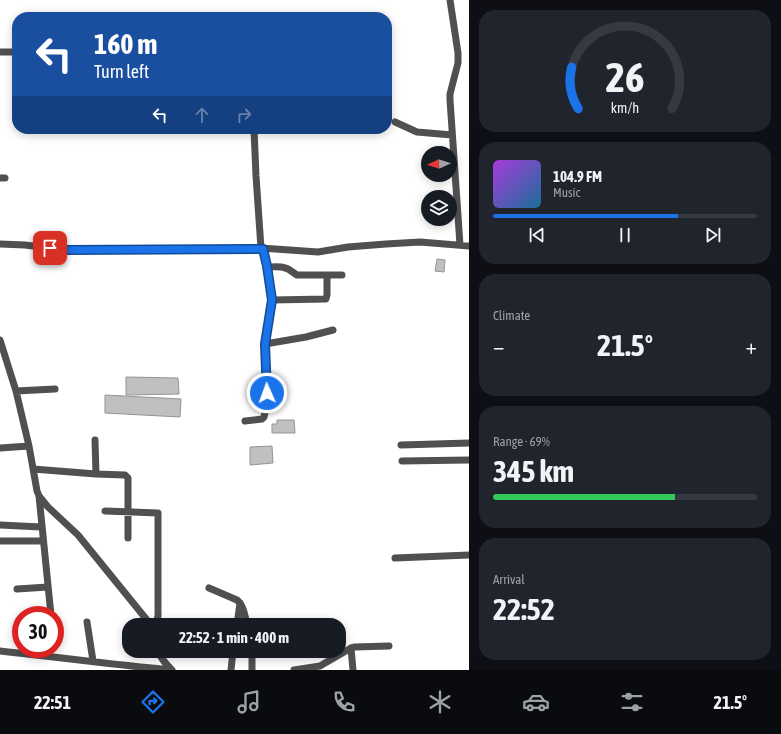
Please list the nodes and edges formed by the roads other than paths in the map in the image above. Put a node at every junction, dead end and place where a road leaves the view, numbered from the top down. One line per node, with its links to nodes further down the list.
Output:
1 (450, 0): 6 (street)
2 (0, 52): 3 (street)
3 (12, 52)
4 (395, 122): 6 (street)
5 (254, 134): 10 (street)
6 (452, 135): 8 (street)
7 (0, 244): 10 (street)
8 (460, 245): 9 (street); 10 (street)
9 (469, 246)
10 (262, 248): 11 (street)
11 (267, 266): 12 (street); 14 (street)
12 (327, 275): 13 (street); 14 (street)
13 (342, 275)
14 (272, 300): 17 (street)
15 (333, 330): 17 (street)
16 (0, 340): 19 (street)
17 (265, 344): 20 (street)
18 (55, 389): 19 (street)
19 (16, 391): 24 (street)
20 (245, 421)
21 (95, 440): 29 (street)
22 (469, 443): 23 (street)
23 (401, 445)
24 (29, 446): 25 (street); 28 (street)
25 (0, 448)
26 (469, 460): 27 (street)
27 (402, 462)
28 (33, 469): 29 (street); 30 (street)
29 (96, 474): 32 (street)
30 (39, 496): 34 (street); 45 (street)
31 (105, 511): 32 (street)
32 (128, 512): 35 (street); 46 (street)
33 (0, 525): 34 (street)
34 (42, 527): 37 (street)
35 (128, 538)
36 (0, 541): 37 (street)
37 (43, 541): 40 (street)
38 (469, 555): 39 (street)
39 (395, 558)
40 (48, 587): 42 (street); 44 (street)
41 (209, 588): 43 (street)
42 (17, 589)
43 (240, 603): 47 (street); 48 (street)
44 (50, 606)
45 (145, 618)
46 (158, 618)
47 (238, 618)
48 (245, 618)
49 (87, 622): 58 (street)
50 (389, 646): 51 (street)
51 (351, 648): 63 (street); 64 (street)
52 (0, 651): 53 (street)
53 (12, 651)
54 (64, 655): 58 (street)
55 (161, 658): 60 (street)
56 (232, 658): 61 (street)
57 (252, 658): 62 (street)
58 (92, 661): 59 (street)
59 (100, 666): 60 (street)
60 (172, 670)
61 (231, 670)
62 (252, 670)
63 (294, 670)
64 (353, 670)

